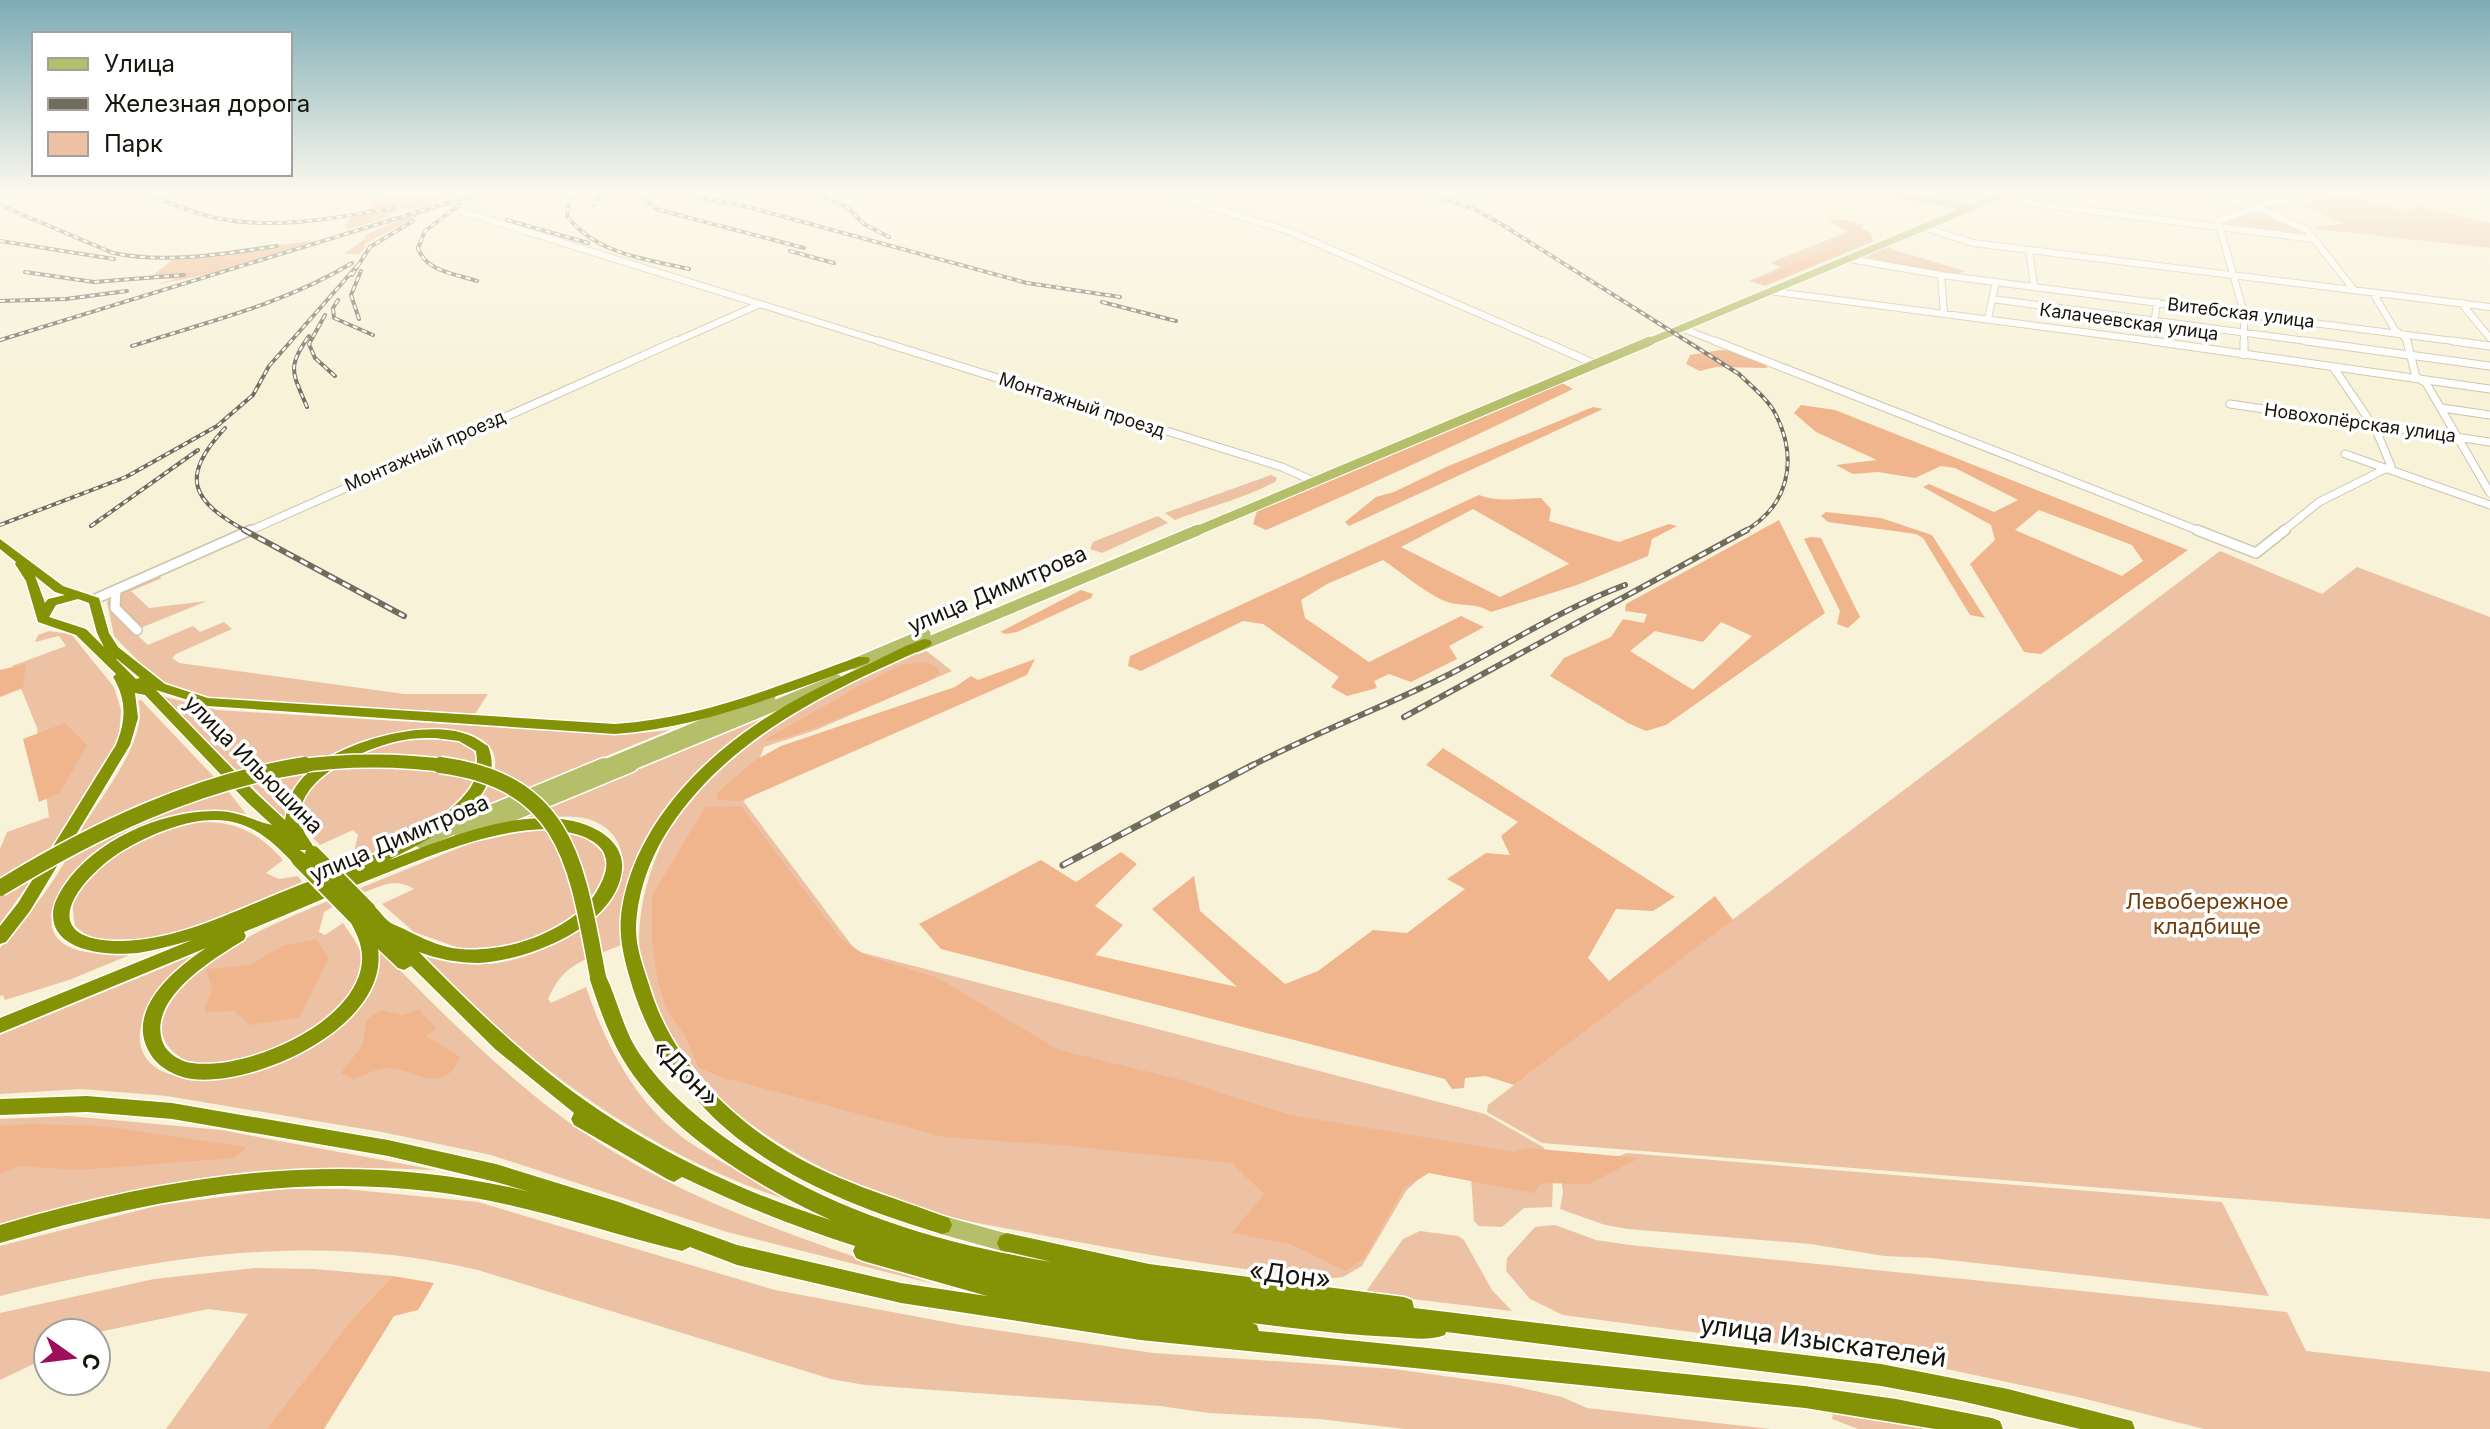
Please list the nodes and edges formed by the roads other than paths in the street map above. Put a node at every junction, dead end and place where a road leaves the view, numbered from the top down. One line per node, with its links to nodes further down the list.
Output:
1 (609, 258): 20 (street, Монтажный проезд)
2 (1350, 258): 34 (street)
3 (1847, 258): 14 (main road, улица Димитрова)
4 (1853, 258): 9 (main road, улица Димитрова)
5 (2030, 258): 13 (street)
6 (2090, 258): 11 (street)
7 (2229, 258): 11 (street)
8 (2328, 258): 15 (street)
9 (1850, 259): 10 (street, Витебская улица); 14 (main road, улица Димитрова)
10 (1941, 275): 12 (street, Витебская улица); 22 (street)
11 (2235, 276): 15 (street); 23 (street)
12 (1996, 282): 13 (street, Витебская улица); 17 (street)
13 (2034, 286): 18 (street, Витебская улица)
14 (1766, 290): 22 (street, Калачеевская улица); 26 (main road, улица Димитрова); 34 (main road, улица Димитрова)
15 (2354, 290): 16 (street)
16 (2373, 293): 19 (street); 29 (street)
17 (1992, 299): 24 (street); 25 (street)
18 (2157, 302): 23 (street, Витебская улица); 25 (street)
19 (2461, 303): 21 (street); 30 (street)
20 (758, 305): 49 (street, Монтажный проезд); 54 (street, Монтажный проезд)
21 (2490, 307)
22 (1944, 313): 24 (street, Калачеевская улица)
23 (2244, 313): 27 (street); 29 (street, Витебская улица)
24 (1988, 318): 32 (street, Калачеевская улица)
25 (2155, 321): 27 (street); 28 (street)
26 (1681, 328): 34 (main road, улица Димитрова); 47 (street)
27 (2245, 333): 32 (street); 33 (street)
28 (2153, 334)
29 (2400, 334): 31 (street, Витебская улица); 33 (street)
30 (2490, 338)
31 (2490, 346)
32 (2244, 355): 36 (street, Калачеевская улица)
33 (2409, 355): 35 (street); 37 (street)
34 (1592, 363): 49 (main road, улица Димитрова)
35 (2490, 366)
36 (2333, 367): 37 (street, Калачеевская улица); 42 (street)
37 (2421, 379): 38 (street, Калачеевская улица); 40 (street)
38 (2490, 389)
39 (2230, 404): 42 (street, Новохопёрская улица)
40 (2442, 408): 41 (street); 43 (street)
41 (2490, 415)
42 (2373, 425): 43 (street, Новохопёрская улица); 47 (street)
43 (2457, 437): 44 (street, Новохопёрская улица); 46 (street)
44 (2490, 442)
45 (2345, 454): 47 (street)
46 (2477, 468): 48 (street); 50 (street)
47 (2388, 469): 51 (street)
48 (2490, 470)
49 (1311, 480): 59 (main road, улица Димитрова); 61 (main road, улица Димитрова)
50 (2490, 493)
51 (2490, 505)
52 (0, 543): 53 (highway)
53 (20, 561): 55 (highway); 56 (highway)
54 (116, 590): 55 (street, Монтажный проезд); 58 (street)
55 (92, 600): 56 (highway); 57 (highway); 60 (highway)
56 (41, 615): 57 (highway)
57 (55, 624): 60 (highway)
58 (137, 630)
59 (925, 643): 64 (main road, улица Димитрова); 72 (highway)
60 (103, 645): 61 (highway); 62 (highway, улица Ильюшина); 63 (highway, улица Ильюшина); 68 (highway)
61 (863, 660): 64 (main road, улица Димитрова)
62 (278, 838): 63 (highway, улица Ильюшина); 65 (highway)
63 (306, 853): 64 (highway); 67 (highway, улица Ильюшина, bridge)
64 (382, 863): 65 (highway, улица Димитрова); 67 (highway)
65 (328, 886): 67 (highway); 69 (highway, улица Димитрова); 70 (highway, улица Димитрова)
66 (0, 888): 76 (highway, «Дон», bridge)
67 (365, 916): 76 (highway); 77 (highway)
68 (0, 938)
69 (0, 1016)
70 (0, 1026)
71 (0, 1107): 75 (highway)
72 (942, 1225): 74 (main road)
73 (0, 1234): 75 (highway)
74 (1007, 1243): 76 (highway)
75 (737, 1255): 77 (highway)
76 (1510, 1329): 79 (highway, улица Изыскателей)
77 (1381, 1353): 78 (highway)
78 (1992, 1429)
79 (2124, 1429)

